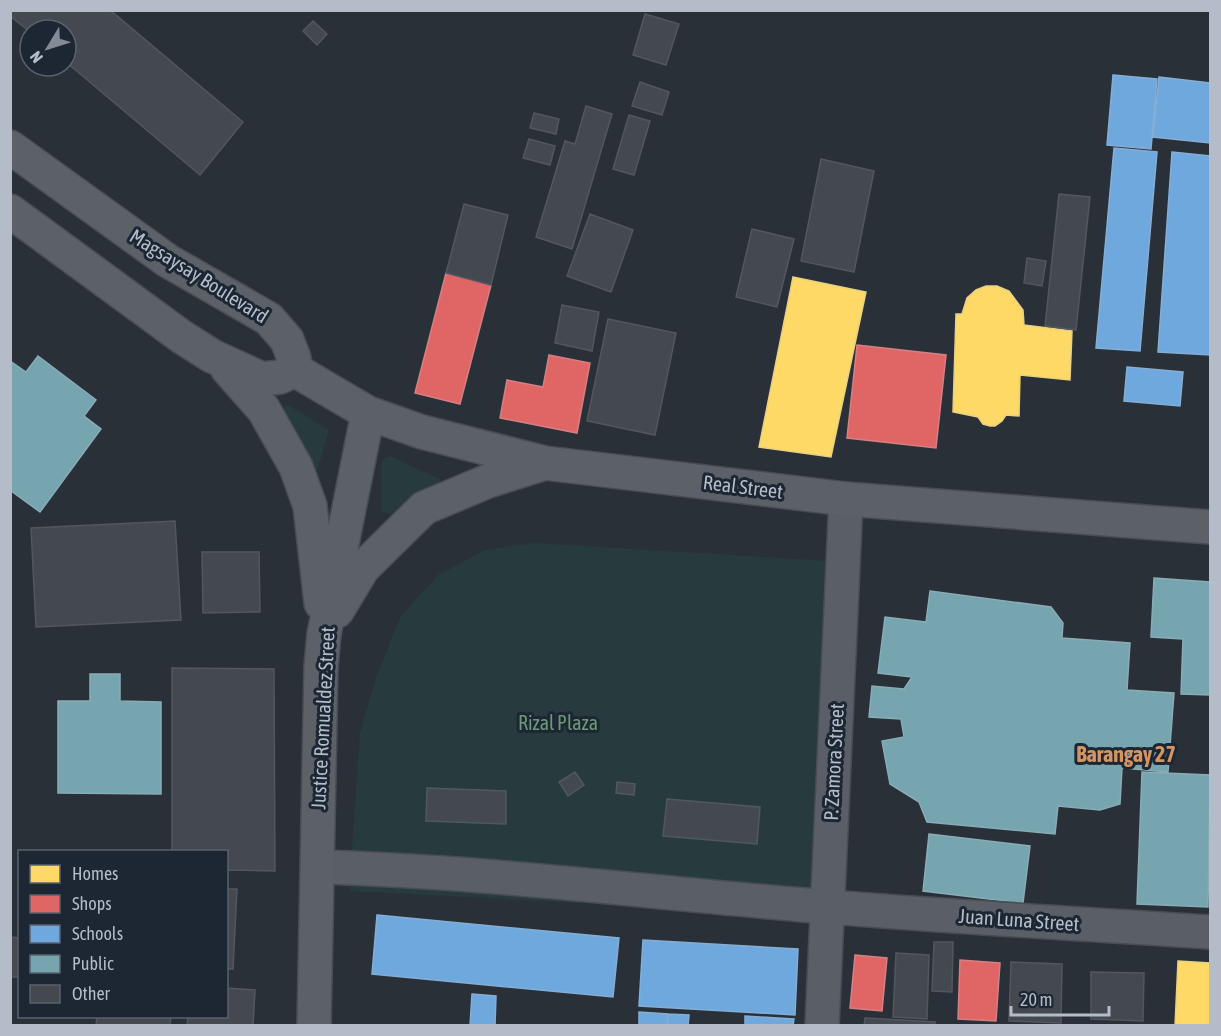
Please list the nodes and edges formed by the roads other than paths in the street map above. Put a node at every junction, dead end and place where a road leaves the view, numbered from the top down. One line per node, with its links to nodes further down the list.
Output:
1 (10, 147): 2 (main road, Magsaysay Boulevard)
2 (90, 206): 4 (main road); 6 (main road, Magsaysay Boulevard)
3 (10, 211): 4 (main road)
4 (60, 247): 5 (main road)
5 (220, 360): 6 (main road); 11 (main road)
6 (295, 370): 7 (main road, Real Street)
7 (368, 414): 8 (main road, Real Street); 11 (main road, Justice Romualdez Street)
8 (545, 463): 9 (main road, Real Street); 11 (main road)
9 (846, 499): 10 (main road, Real Street); 13 (street, P. Zamora Street)
10 (1210, 527)
11 (324, 634): 12 (main road, Justice Romualdez Street)
12 (318, 867): 13 (street, Juan Luna Street); 15 (main road, Justice Romualdez Street)
13 (827, 907): 14 (street, Juan Luna Street); 16 (street, P. Zamora Street)
14 (1210, 932)
15 (314, 1026)
16 (822, 1026)

